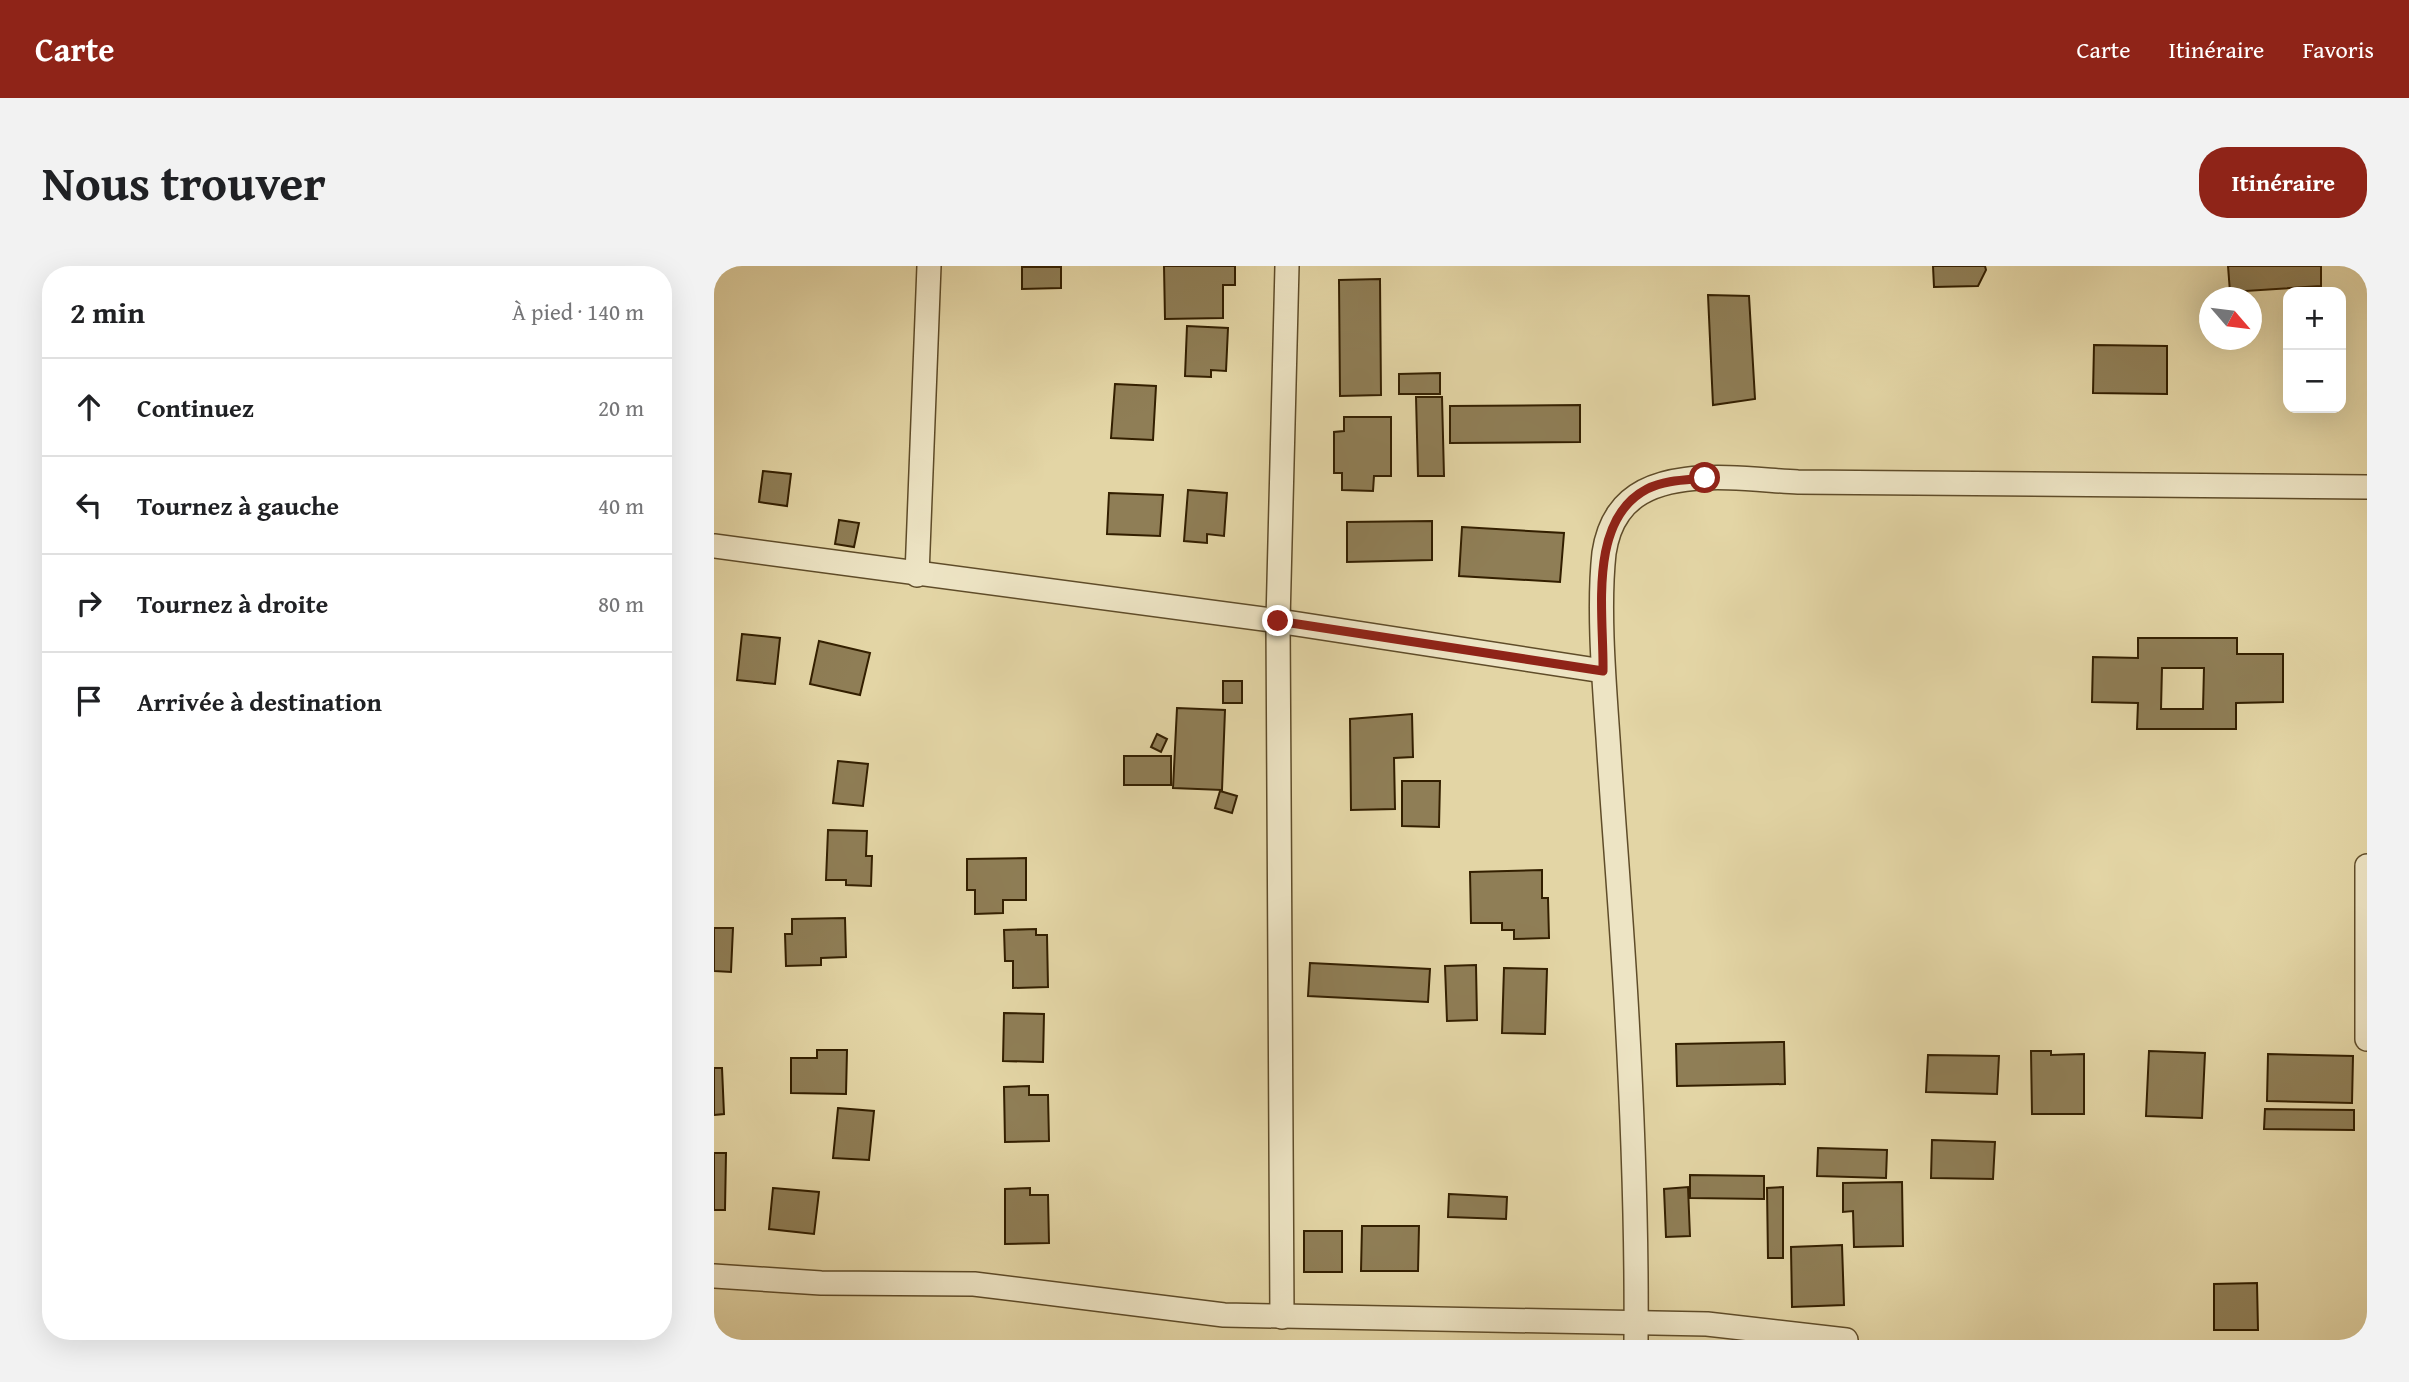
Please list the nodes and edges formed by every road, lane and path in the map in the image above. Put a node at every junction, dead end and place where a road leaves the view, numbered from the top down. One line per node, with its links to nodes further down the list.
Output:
1 (929, 266): 5 (street)
2 (1287, 266): 6 (street)
3 (2367, 487): 7 (street)
4 (714, 545): 5 (street)
5 (917, 575): 6 (street)
6 (1278, 621): 7 (street); 11 (street)
7 (1603, 671): 12 (street)
8 (2367, 866): 9 (street)
9 (2367, 1039)
10 (714, 1276): 11 (street)
11 (1282, 1317): 12 (street)
12 (1636, 1331): 13 (street)
13 (1846, 1340)

